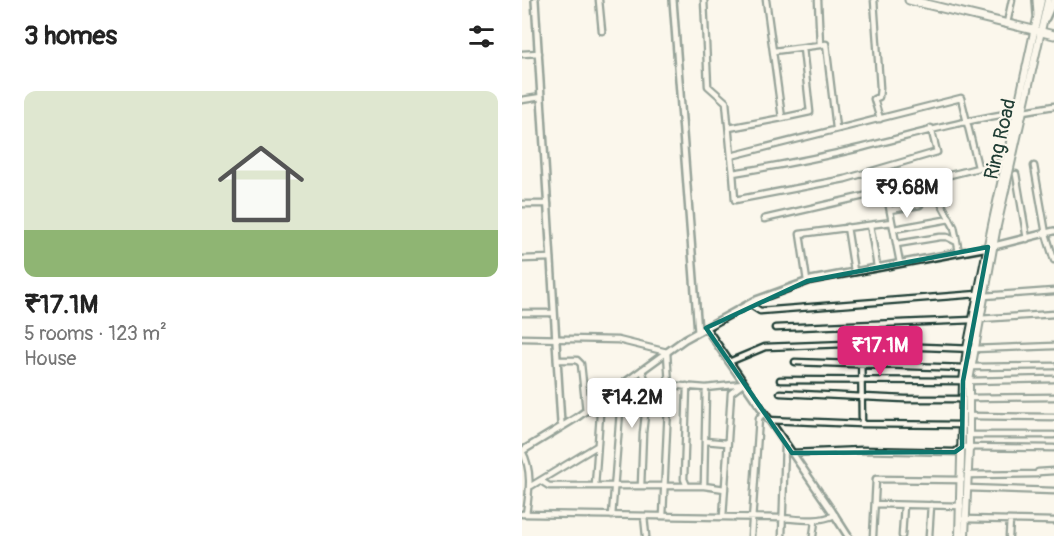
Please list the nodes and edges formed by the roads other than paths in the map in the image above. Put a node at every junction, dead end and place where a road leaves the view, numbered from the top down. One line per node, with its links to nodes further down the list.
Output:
1 (536, 0): 22 (street)
2 (599, 0): 16 (street)
3 (673, 0): 77 (street)
4 (705, 0): 31 (street)
5 (766, 0): 21 (street)
6 (818, 0): 19 (street)
7 (874, 0): 29 (street)
8 (909, 0): 15 (main road)
9 (1012, 0): 15 (street)
10 (1036, 0): 14 (street)
11 (1041, 0): 14 (main road, Ring Road)
12 (1048, 0): 14 (main road, Ring Road)
13 (1053, 0): 14 (street)
14 (1040, 22): 17 (main road, Ring Road)
15 (1007, 23): 17 (main road)
16 (602, 31)
17 (1038, 31): 18 (main road); 27 (main road, Ring Road)
18 (1054, 35)
19 (820, 45): 20 (street); 32 (street)
20 (803, 48): 21 (street); 28 (street)
21 (774, 51): 28 (street)
22 (539, 53): 23 (street); 24 (street)
23 (522, 54)
24 (541, 97): 25 (street); 45 (street)
25 (522, 100)
26 (1054, 106): 27 (street)
27 (1021, 111): 30 (street); 35 (main road, Ring Road); 59 (main road, Ring Road)
28 (782, 118): 31 (street)
29 (880, 119): 30 (street); 32 (street)
30 (966, 120): 33 (street); 37 (street)
31 (729, 128): 34 (street)
32 (836, 128): 34 (street)
33 (931, 129): 38 (street); 39 (street)
34 (731, 156): 39 (street)
35 (1006, 161): 37 (street); 59 (main road, Ring Road)
36 (1034, 166): 55 (street)
37 (978, 167): 41 (street)
38 (872, 171): 39 (street); 43 (street)
39 (733, 173)
40 (1016, 174): 56 (street)
41 (937, 178): 42 (street); 49 (street)
42 (886, 191): 43 (street); 47 (street)
43 (873, 194): 48 (street)
44 (522, 204): 45 (street)
45 (548, 204): 61 (street)
46 (920, 205): 47 (street)
47 (890, 210): 50 (street)
48 (764, 219)
49 (950, 219): 53 (street); 57 (street)
50 (892, 222): 51 (street); 53 (street)
51 (870, 225): 52 (street); 65 (street)
52 (847, 227): 66 (street); 67 (street)
53 (894, 229): 58 (street)
54 (1054, 231): 55 (street)
55 (1046, 234): 56 (street); 63 (street)
56 (1027, 239): 59 (street)
57 (957, 242): 58 (street); 60 (street)
58 (897, 244): 64 (street)
59 (991, 246): 60 (street); 69 (main road, Ring Road)
60 (958, 252): 64 (street)
61 (551, 258): 62 (street); 72 (street)
62 (522, 259)
63 (1054, 260)
64 (900, 263): 65 (street)
65 (877, 266): 66 (street)
66 (854, 271): 67 (street)
67 (807, 281): 70 (street)
68 (1054, 291): 69 (street)
69 (981, 295): 70 (street); 74 (main road, Ring Road)
70 (749, 304): 75 (street)
71 (522, 313): 72 (street)
72 (554, 313): 78 (street)
73 (1054, 314): 74 (street)
74 (976, 319): 76 (street); 82 (main road, Ring Road)
75 (706, 328): 77 (street); 85 (street)
76 (775, 328)
77 (698, 332): 83 (street)
78 (556, 337): 79 (street); 83 (street); 84 (street)
79 (522, 338)
80 (861, 345): 82 (street); 85 (street); 87 (street)
81 (1054, 346): 82 (street)
82 (971, 349): 89 (main road, Ring Road)
83 (667, 352): 90 (street); 97 (street)
84 (557, 360): 105 (street); 110 (street)
85 (729, 362): 95 (street)
86 (795, 362): 87 (street)
87 (861, 365): 89 (street); 93 (street)
88 (1054, 366): 89 (street)
89 (968, 367): 94 (main road, Ring Road)
90 (642, 370): 96 (street); 129 (street)
91 (1054, 379): 94 (street)
92 (780, 380): 93 (street)
93 (862, 380): 94 (street); 102 (street)
94 (966, 381): 103 (main road, Ring Road)
95 (744, 384): 99 (street); 106 (street); 116 (street)
96 (622, 385): 104 (street); 128 (street)
97 (669, 385): 98 (street); 132 (street)
98 (687, 386): 99 (street); 130 (street)
99 (706, 388): 115 (street)
100 (780, 393): 102 (street)
101 (1054, 397): 103 (street)
102 (861, 398): 103 (street); 111 (street)
103 (966, 399): 107 (main road, Ring Road); 112 (main road, Ring Road)
104 (595, 404): 105 (street); 118 (street)
105 (586, 411): 121 (street)
106 (764, 414): 109 (street); 146 (street)
107 (969, 416): 108 (street); 113 (main road, Ring Road)
108 (1054, 417)
109 (768, 420): 111 (street); 117 (street)
110 (561, 423)
111 (862, 424): 112 (street)
112 (963, 425): 119 (main road, Ring Road)
113 (969, 435): 114 (street); 119 (main road, Ring Road)
114 (1054, 435)
115 (705, 441): 116 (street); 131 (street)
116 (727, 443): 134 (street)
117 (785, 444): 122 (street); 147 (street)
118 (597, 446): 125 (street); 127 (street)
119 (965, 447): 120 (street); 122 (street); 124 (main road, Ring Road)
120 (1054, 448)
121 (522, 451): 126 (street)
122 (792, 453): 141 (street)
123 (1054, 471): 124 (street)
124 (965, 478): 133 (main road, Ring Road); 136 (street); 139 (main road, Ring Road)
125 (541, 481): 126 (street); 127 (street)
126 (531, 486): 140 (street)
127 (595, 486): 128 (street)
128 (614, 486): 129 (street); 142 (street)
129 (641, 486): 132 (street)
130 (687, 486): 131 (street); 132 (street)
131 (704, 486): 134 (street)
132 (663, 487): 144 (street)
133 (967, 488): 135 (street); 148 (main road, Ring Road)
134 (725, 489): 145 (street)
135 (1054, 491)
136 (875, 504): 137 (street); 157 (street)
137 (904, 505): 138 (street); 158 (street)
138 (931, 505): 139 (street); 159 (street)
139 (961, 506): 148 (main road, Ring Road)
140 (524, 514): 142 (street)
141 (835, 515): 150 (street); 156 (street)
142 (612, 516): 143 (street)
143 (644, 516): 144 (street); 152 (street)
144 (663, 516): 145 (street)
145 (723, 517): 146 (street)
146 (752, 518): 147 (street); 153 (street)
147 (783, 518): 150 (street); 154 (street)
148 (963, 519): 149 (street); 160 (main road, Ring Road); 161 (main road, Ring Road)
149 (1010, 520): 151 (street); 162 (street)
150 (815, 521): 155 (street)
151 (1054, 521)
152 (646, 536)
153 (751, 536)
154 (782, 536)
155 (813, 536)
156 (848, 536)
157 (873, 536)
158 (902, 536)
159 (929, 536)
160 (959, 536)
161 (965, 536)
162 (1009, 536)

